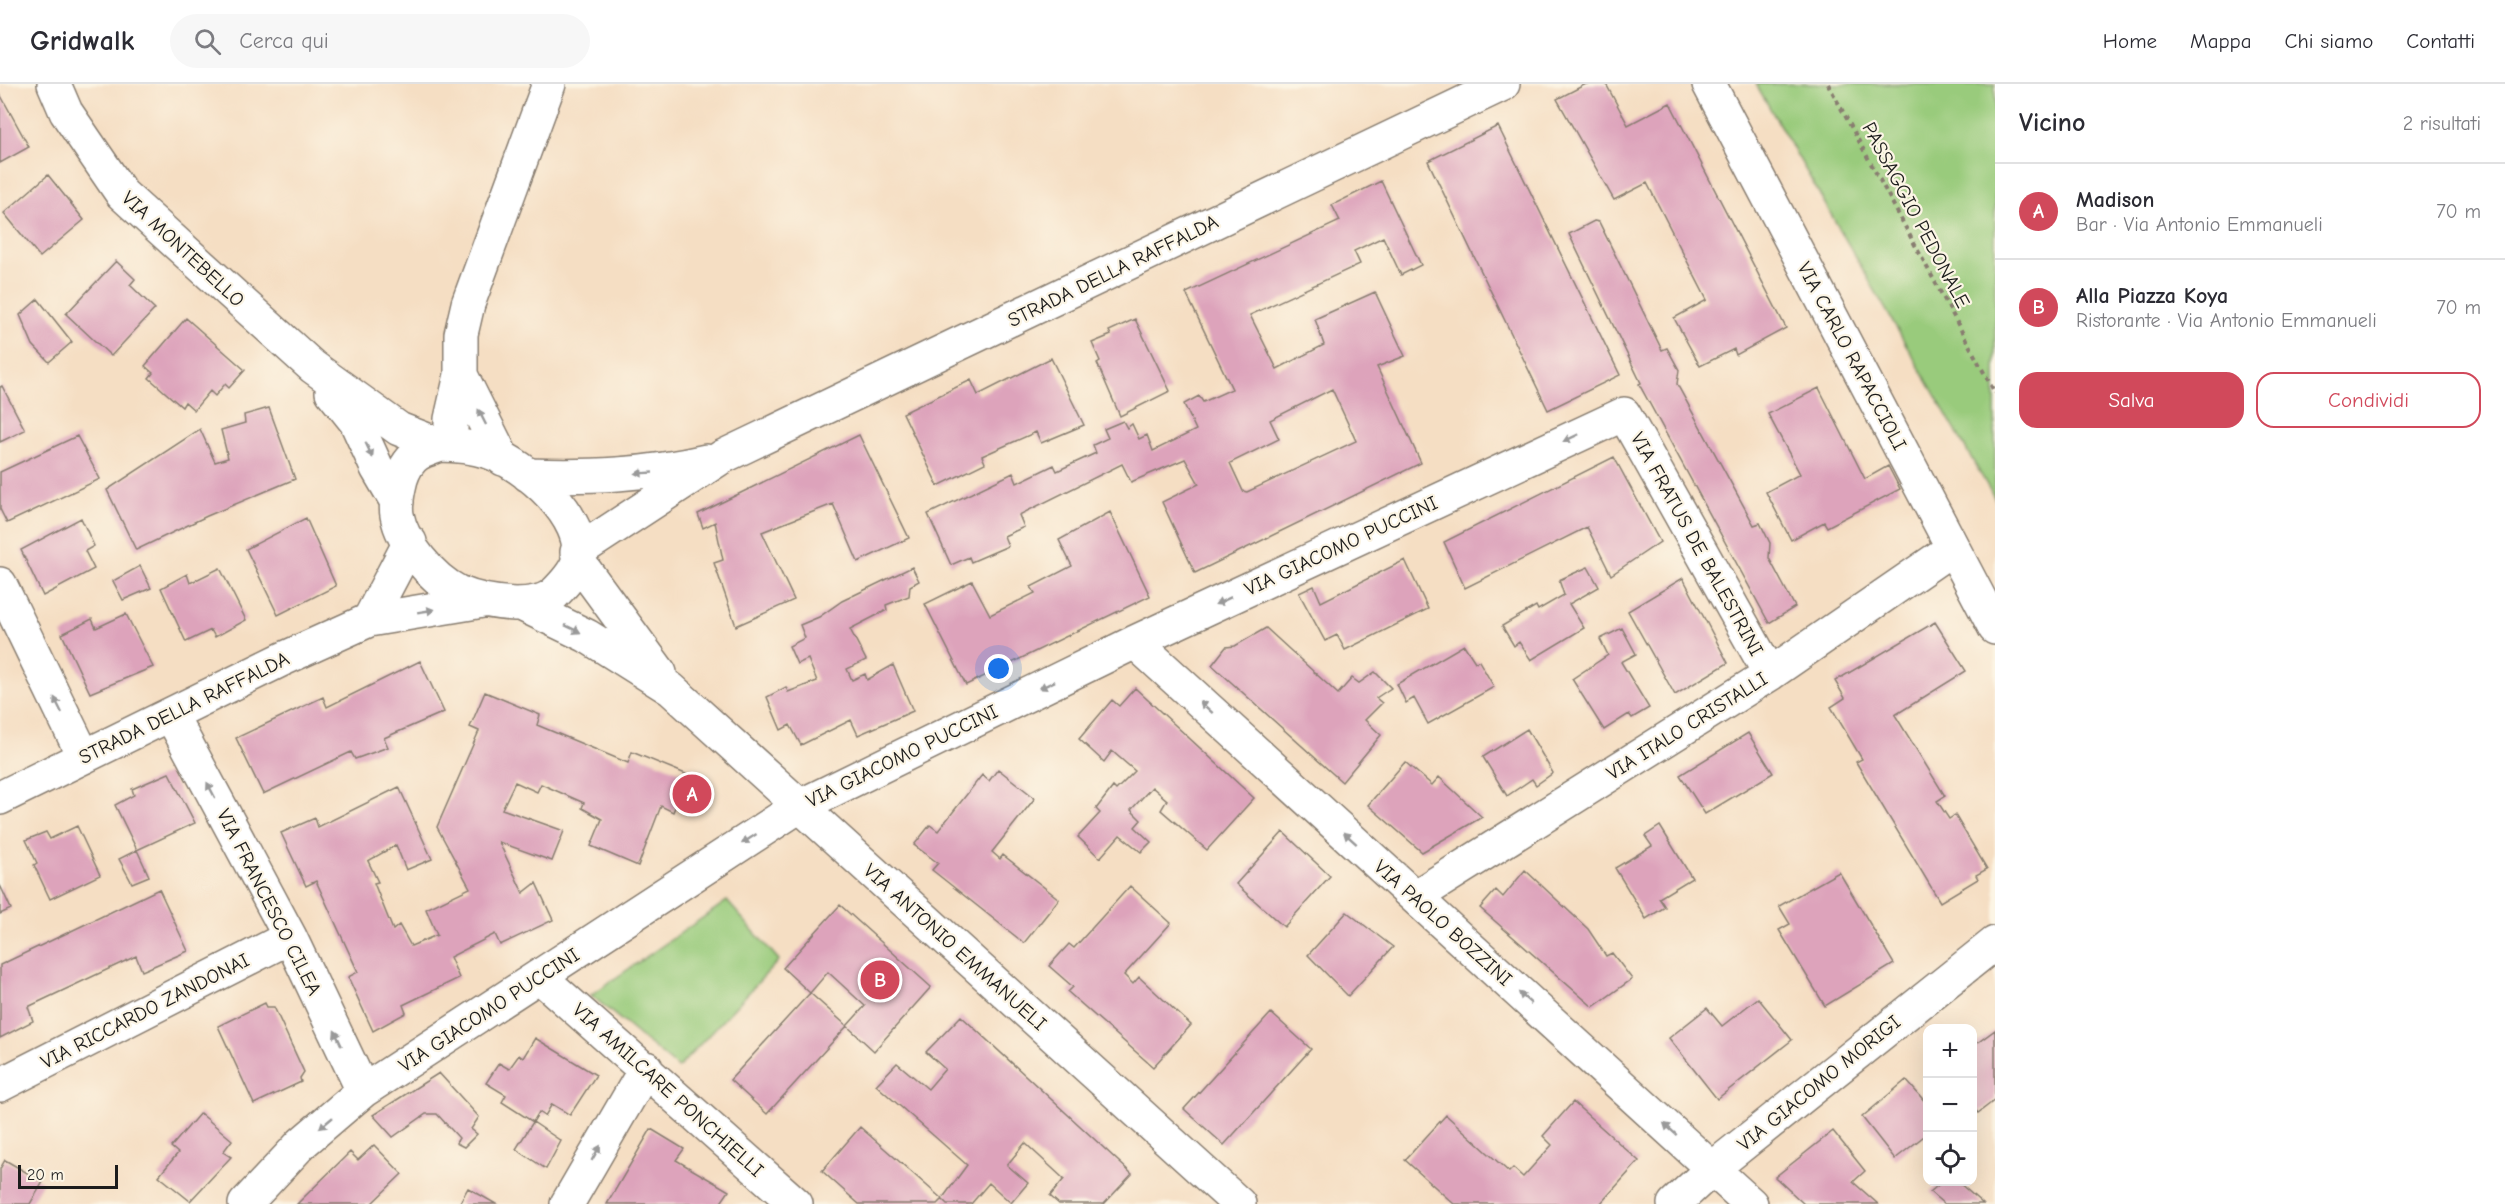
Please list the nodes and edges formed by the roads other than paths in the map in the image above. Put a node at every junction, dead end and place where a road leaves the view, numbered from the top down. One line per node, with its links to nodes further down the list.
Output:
1 (54, 84): 5 (street, VIA MONTEBELLO)
2 (549, 84): 6 (street)
3 (1503, 84): 9 (street, STRADA DELLA RAFFALDA)
4 (1709, 84): 13 (street, VIA CARLO RAPACCIOLI)
5 (313, 367): 8 (street, VIA MONTEBELLO); 11 (street, VIA MONTEBELLO, one-way to 11)
6 (461, 375): 8 (street); 10 (street, one-way to 6)
7 (1624, 414): 20 (street, VIA GIACOMO PUCCINI, one-way to 20); 21 (street, VIA FRATUS DE BALESTRINI)
8 (446, 446): 10 (street, STRADA DELLA RAFFALDA); 11 (street, STRADA DELLA RAFFALDA)
9 (722, 457): 10 (street, STRADA DELLA RAFFALDA, one-way to 10); 14 (street, STRADA DELLA RAFFALDA)
10 (515, 467): 14 (street, STRADA DELLA RAFFALDA)
11 (397, 502): 12 (street, STRADA DELLA RAFFALDA)
12 (410, 542): 16 (street, STRADA DELLA RAFFALDA); 18 (street)
13 (1953, 548): 19 (street, VIA CARLO RAPACCIOLI); 21 (street, VIA ITALO CRISTALLI)
14 (578, 556): 17 (street, STRADA DELLA RAFFALDA); 22 (street, VIA ANTONIO EMMANUELI)
15 (0, 584): 24 (street, one-way to 15)
16 (483, 601): 17 (street, STRADA DELLA RAFFALDA); 18 (street, STRADA DELLA RAFFALDA, one-way to 16)
17 (521, 604): 22 (street, VIA ANTONIO EMMANUELI, one-way to 22)
18 (369, 620): 23 (street, STRADA DELLA RAFFALDA)
19 (1995, 628)
20 (1135, 642): 26 (street, VIA GIACOMO PUCCINI, one-way to 26); 27 (street, VIA PAOLO BOZZINI, one-way to 20)
21 (1770, 674): 27 (street, VIA ITALO CRISTALLI)
22 (671, 689): 26 (street, VIA ANTONIO EMMANUELI)
23 (171, 715): 24 (street, STRADA DELLA RAFFALDA); 28 (street, VIA FRANCESCO CILEA, one-way to 23)
24 (84, 757): 25 (street, STRADA DELLA RAFFALDA)
25 (0, 798)
26 (798, 807): 30 (street, VIA GIACOMO PUCCINI, one-way to 30); 38 (street, VIA ANTONIO EMMANUELI)
27 (1415, 897): 34 (street, VIA PAOLO BOZZINI, one-way to 27)
28 (290, 937): 32 (street, VIA RICCARDO ZANDONAI); 33 (street, VIA FRANCESCO CILEA, one-way to 28)
29 (1995, 943): 34 (street, VIA GIACOMO MORIGI)
30 (540, 977): 31 (street, VIA AMILCARE PONCHIELLI); 33 (street, VIA GIACOMO PUCCINI)
31 (646, 1068): 36 (street, one-way to 31); 37 (street, VIA AMILCARE PONCHIELLI)
32 (0, 1085)
33 (363, 1091): 35 (street, VIA GIACOMO PUCCINI, one-way to 35)
34 (1713, 1168): 39 (street, VIA GIACOMO MORIGI); 40 (street, VIA PAOLO BOZZINI)
35 (246, 1204)
36 (567, 1204)
37 (796, 1204)
38 (1239, 1204)
39 (1674, 1204)
40 (1751, 1204)

